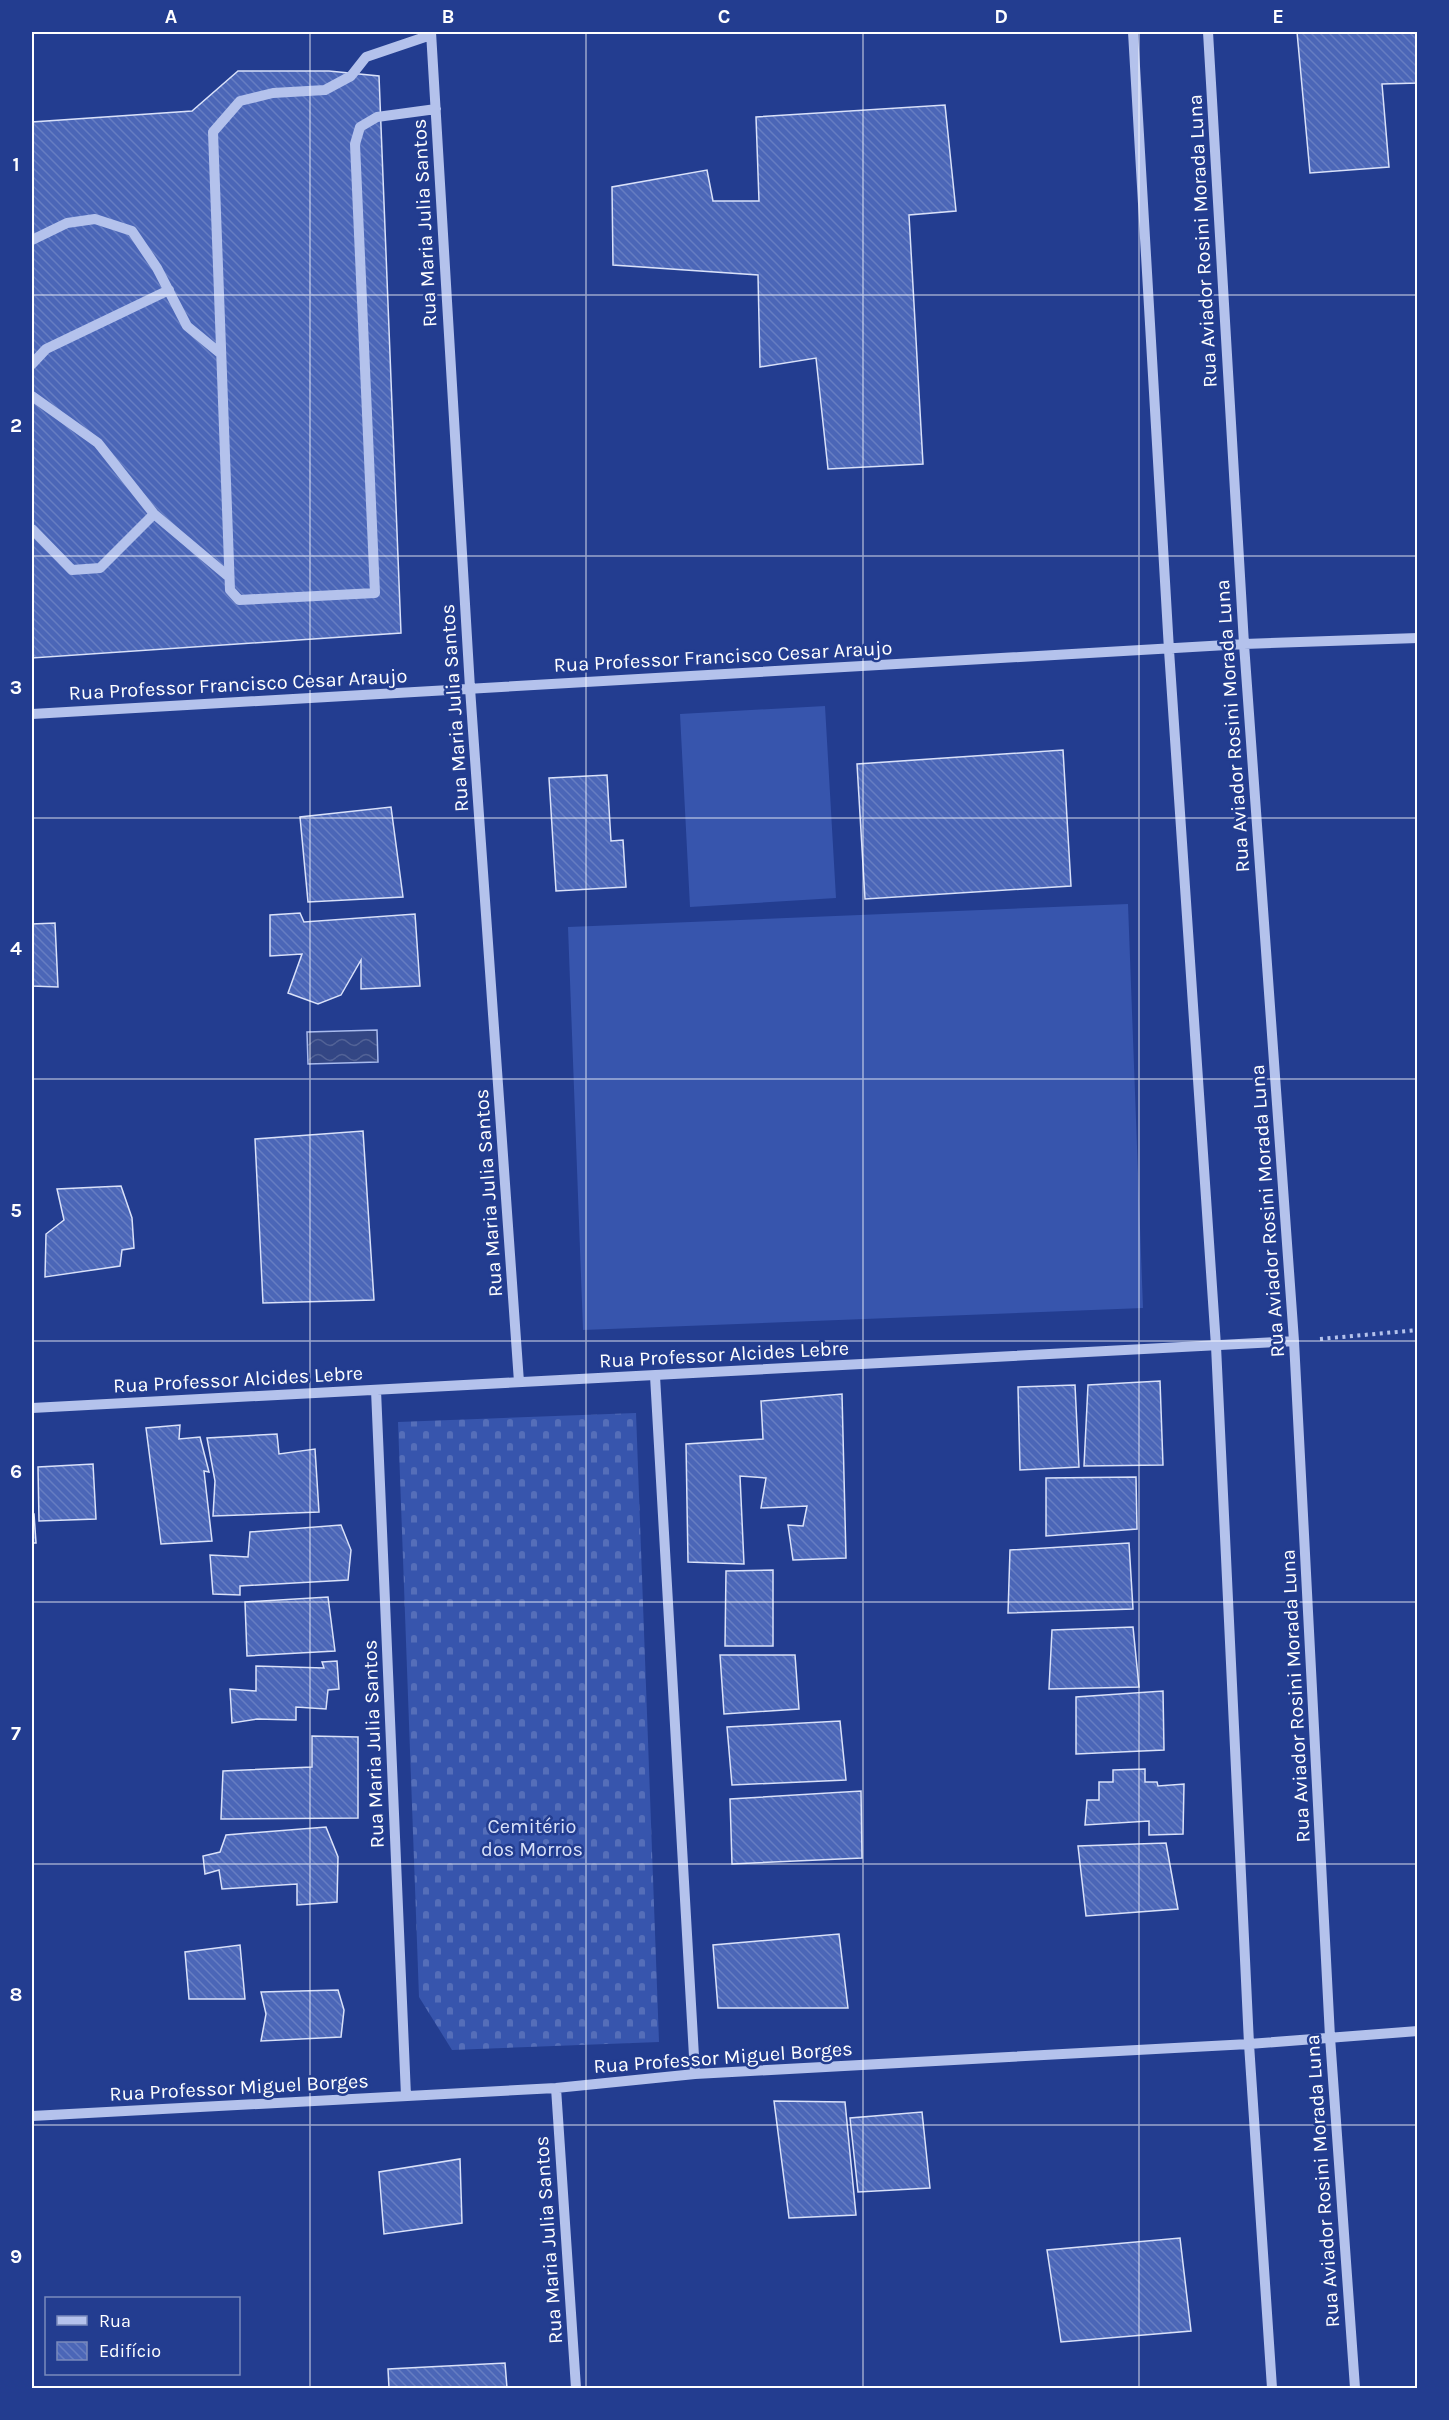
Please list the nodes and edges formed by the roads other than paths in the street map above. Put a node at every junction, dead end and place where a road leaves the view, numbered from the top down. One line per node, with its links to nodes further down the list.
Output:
1 (1132, 32): 15 (street)
2 (1208, 32): 14 (street, Rua Aviador Rosini Morada Luna)
3 (431, 33): 4 (street, Rua Maria Julia Santos); 7 (street)
4 (436, 109): 12 (street); 16 (street, Rua Maria Julia Santos)
5 (32, 240): 6 (street)
6 (169, 290): 7 (street); 8 (street)
7 (221, 354): 12 (street)
8 (32, 364)
9 (32, 396): 10 (street)
10 (154, 514): 11 (street); 12 (street)
11 (32, 529)
12 (229, 577)
13 (1418, 639): 14 (street, Rua Professor Francisco Cesar Araujo)
14 (1244, 644): 15 (street, Rua Professor Francisco Cesar Araujo); 18 (street, Rua Aviador Rosini Morada Luna)
15 (1169, 650): 16 (street, Rua Professor Francisco Cesar Araujo); 19 (street)
16 (470, 688): 17 (street, Rua Professor Francisco Cesar Araujo); 21 (street, Rua Maria Julia Santos)
17 (32, 714)
18 (1294, 1341): 19 (street, Rua Professor Alcides Lebre); 25 (street, Rua Aviador Rosini Morada Luna)
19 (1216, 1346): 20 (street, Rua Professor Alcides Lebre); 26 (street)
20 (656, 1376): 21 (street, Rua Professor Alcides Lebre); 27 (street)
21 (519, 1382): 22 (street, Rua Professor Alcides Lebre)
22 (376, 1390): 23 (street, Rua Professor Alcides Lebre); 29 (street, Rua Maria Julia Santos)
23 (32, 1408)
24 (1418, 2031): 25 (street, Rua Professor Miguel Borges)
25 (1330, 2037): 26 (street, Rua Professor Miguel Borges); 33 (street, Rua Aviador Rosini Morada Luna)
26 (1249, 2044): 27 (street, Rua Professor Miguel Borges); 32 (street)
27 (695, 2074): 28 (street, Rua Professor Miguel Borges)
28 (556, 2088): 29 (street, Rua Professor Miguel Borges); 31 (street, Rua Maria Julia Santos)
29 (406, 2096): 30 (street, Rua Professor Miguel Borges)
30 (32, 2116)
31 (576, 2388)
32 (1272, 2388)
33 (1355, 2388)

